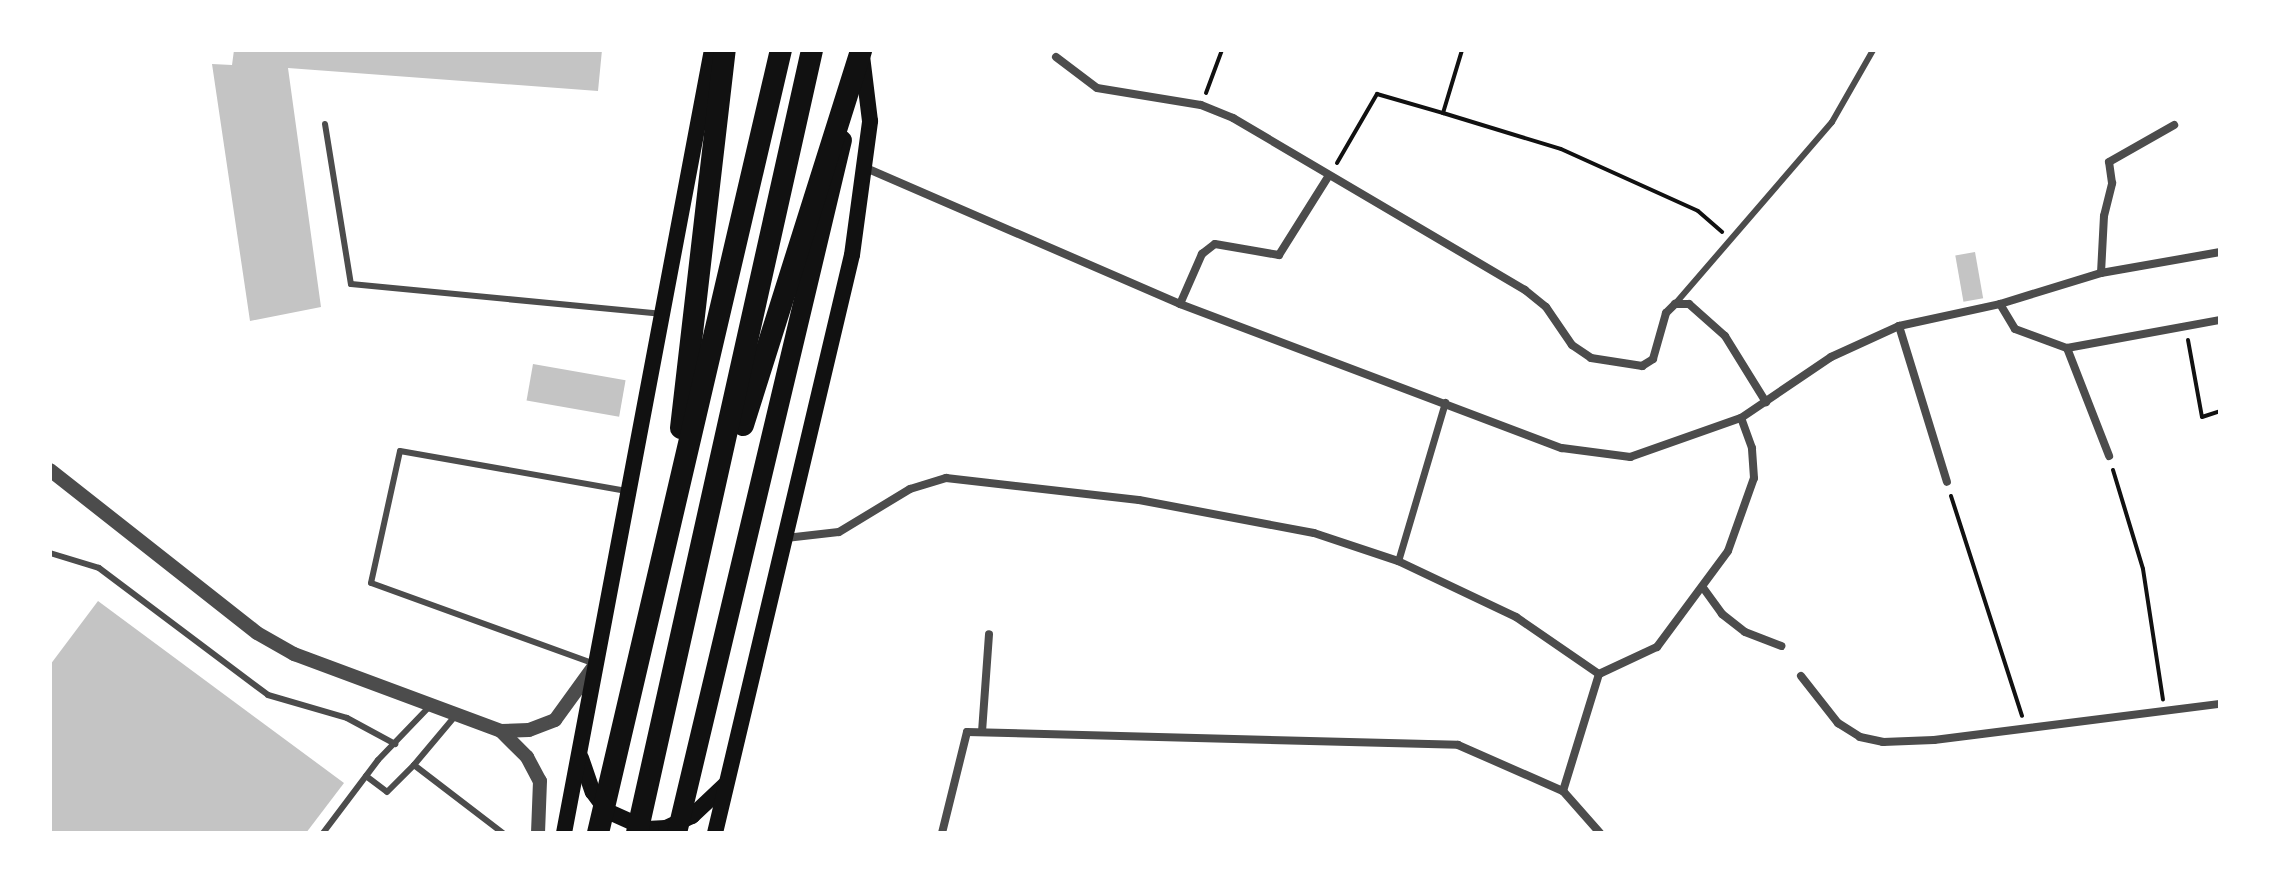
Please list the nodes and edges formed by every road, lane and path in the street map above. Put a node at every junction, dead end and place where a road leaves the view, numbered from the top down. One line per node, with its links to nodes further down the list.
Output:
1 (712, 50): 26 (main road)
2 (725, 50): 39 (highway)
3 (781, 50): 39 (highway)
4 (812, 50): 40 (highway)
5 (861, 50): 17 (main road); 19 (highway)
6 (912, 50): 11 (path)
7 (955, 50): 11 (path)
8 (1222, 50): 13 (path)
9 (1462, 50): 14 (path)
10 (1873, 50): 20 (lane)
11 (948, 51)
12 (1056, 57): 13 (street)
13 (1201, 105): 18 (street)
14 (1443, 113): 18 (path); 20 (path)
15 (325, 124): 26 (lane)
16 (2174, 125): 22 (street)
17 (866, 168): 23 (street); 41 (main road)
18 (1328, 177): 23 (street); 24 (street)
19 (814, 221): 40 (highway); 69 (main road)
20 (1729, 238): 24 (lane)
21 (2220, 252): 22 (street)
22 (2101, 273): 25 (street)
23 (1180, 304): 31 (street)
24 (1675, 304): 32 (street)
25 (2000, 304): 28 (street); 30 (street)
26 (661, 314): 38 (main road)
27 (2220, 320): 29 (street)
28 (1899, 326): 32 (street); 37 (street)
29 (2187, 329): 30 (street); 33 (path)
30 (2067, 348): 35 (street)
31 (1445, 402): 34 (street); 43 (street)
32 (1766, 402): 34 (street)
33 (2220, 411)
34 (1741, 418): 44 (street)
35 (2109, 456): 52 (path)
36 (50, 470): 51 (street)
37 (1947, 482): 54 (path)
38 (631, 491): 47 (main road); 47 (lane)
39 (669, 520): 67 (highway)
40 (708, 528): 68 (highway)
41 (783, 539): 43 (street); 61 (main road)
42 (50, 553): 57 (lane)
43 (1398, 561): 48 (street)
44 (1704, 589): 46 (street); 48 (street)
45 (989, 634): 56 (street)
46 (1781, 646)
47 (596, 665): 55 (street); 58 (main road)
48 (1599, 674): 62 (street)
49 (1801, 676): 54 (street)
50 (2220, 704): 52 (street)
51 (431, 705): 53 (street); 57 (lane)
52 (2164, 710): 54 (street)
53 (456, 715): 55 (street); 59 (lane)
54 (2026, 726)
55 (501, 731): 65 (street)
56 (982, 732): 62 (street); 71 (street)
57 (395, 744): 60 (lane)
58 (580, 757): 61 (main road); 66 (main road)
59 (414, 765): 60 (lane); 64 (lane)
60 (366, 776): 63 (lane)
61 (727, 783): 70 (main road)
62 (1563, 791): 72 (street)
63 (323, 833)
64 (503, 833)
65 (538, 833)
66 (564, 833)
67 (598, 833)
68 (637, 833)
69 (677, 833)
70 (715, 833)
71 (942, 833)
72 (1600, 833)

